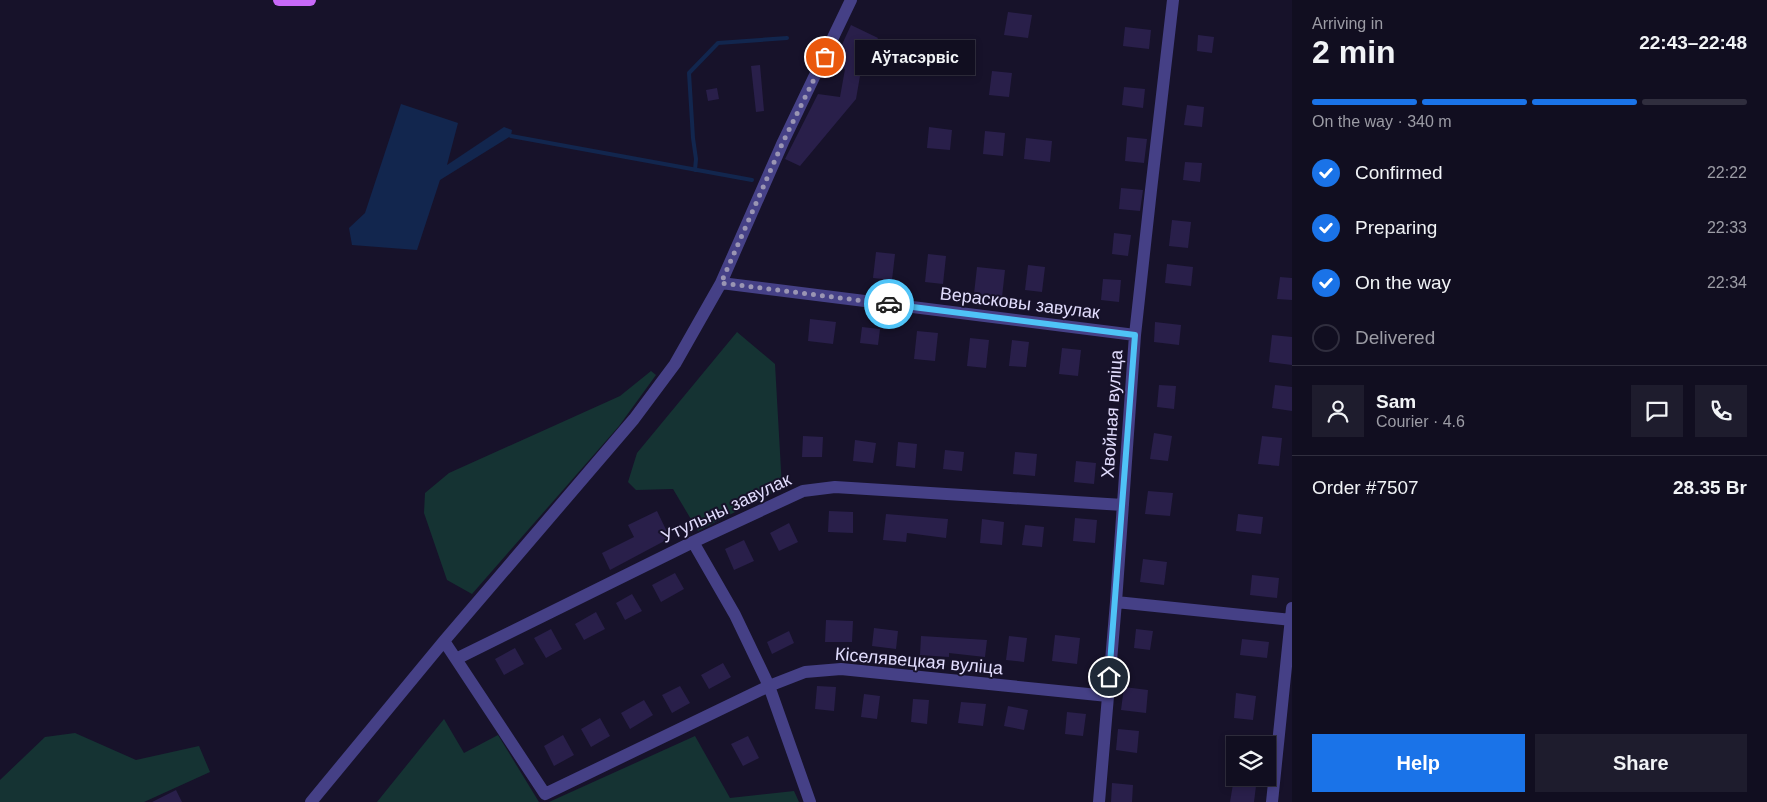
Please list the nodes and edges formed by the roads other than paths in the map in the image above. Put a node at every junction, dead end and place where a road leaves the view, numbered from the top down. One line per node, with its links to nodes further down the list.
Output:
1 (279, 0): 2 (main road)
2 (310, 0)
3 (851, 0): 5 (street)
4 (1173, 0): 6 (street, Хвойная вуліца)
5 (721, 283): 6 (street, Верасковы завулак); 11 (street)
6 (1135, 335): 7 (street, Хвойная вуліца)
7 (1123, 505): 8 (street, Утульны завулак); 9 (street, Хвойная вуліца)
8 (692, 542): 12 (street, Утульны завулак); 13 (street)
9 (1116, 602): 10 (street); 14 (street, Хвойная вуліца)
10 (1292, 616): 18 (street)
11 (444, 641): 12 (street); 15 (street)
12 (456, 659): 13 (street, Кіселявецкая вуліца)
13 (769, 686): 14 (street, Кіселявецкая вуліца); 16 (street)
14 (1108, 696): 17 (street, Хвойная вуліца)
15 (311, 802)
16 (810, 802)
17 (1098, 802)
18 (1272, 802)

